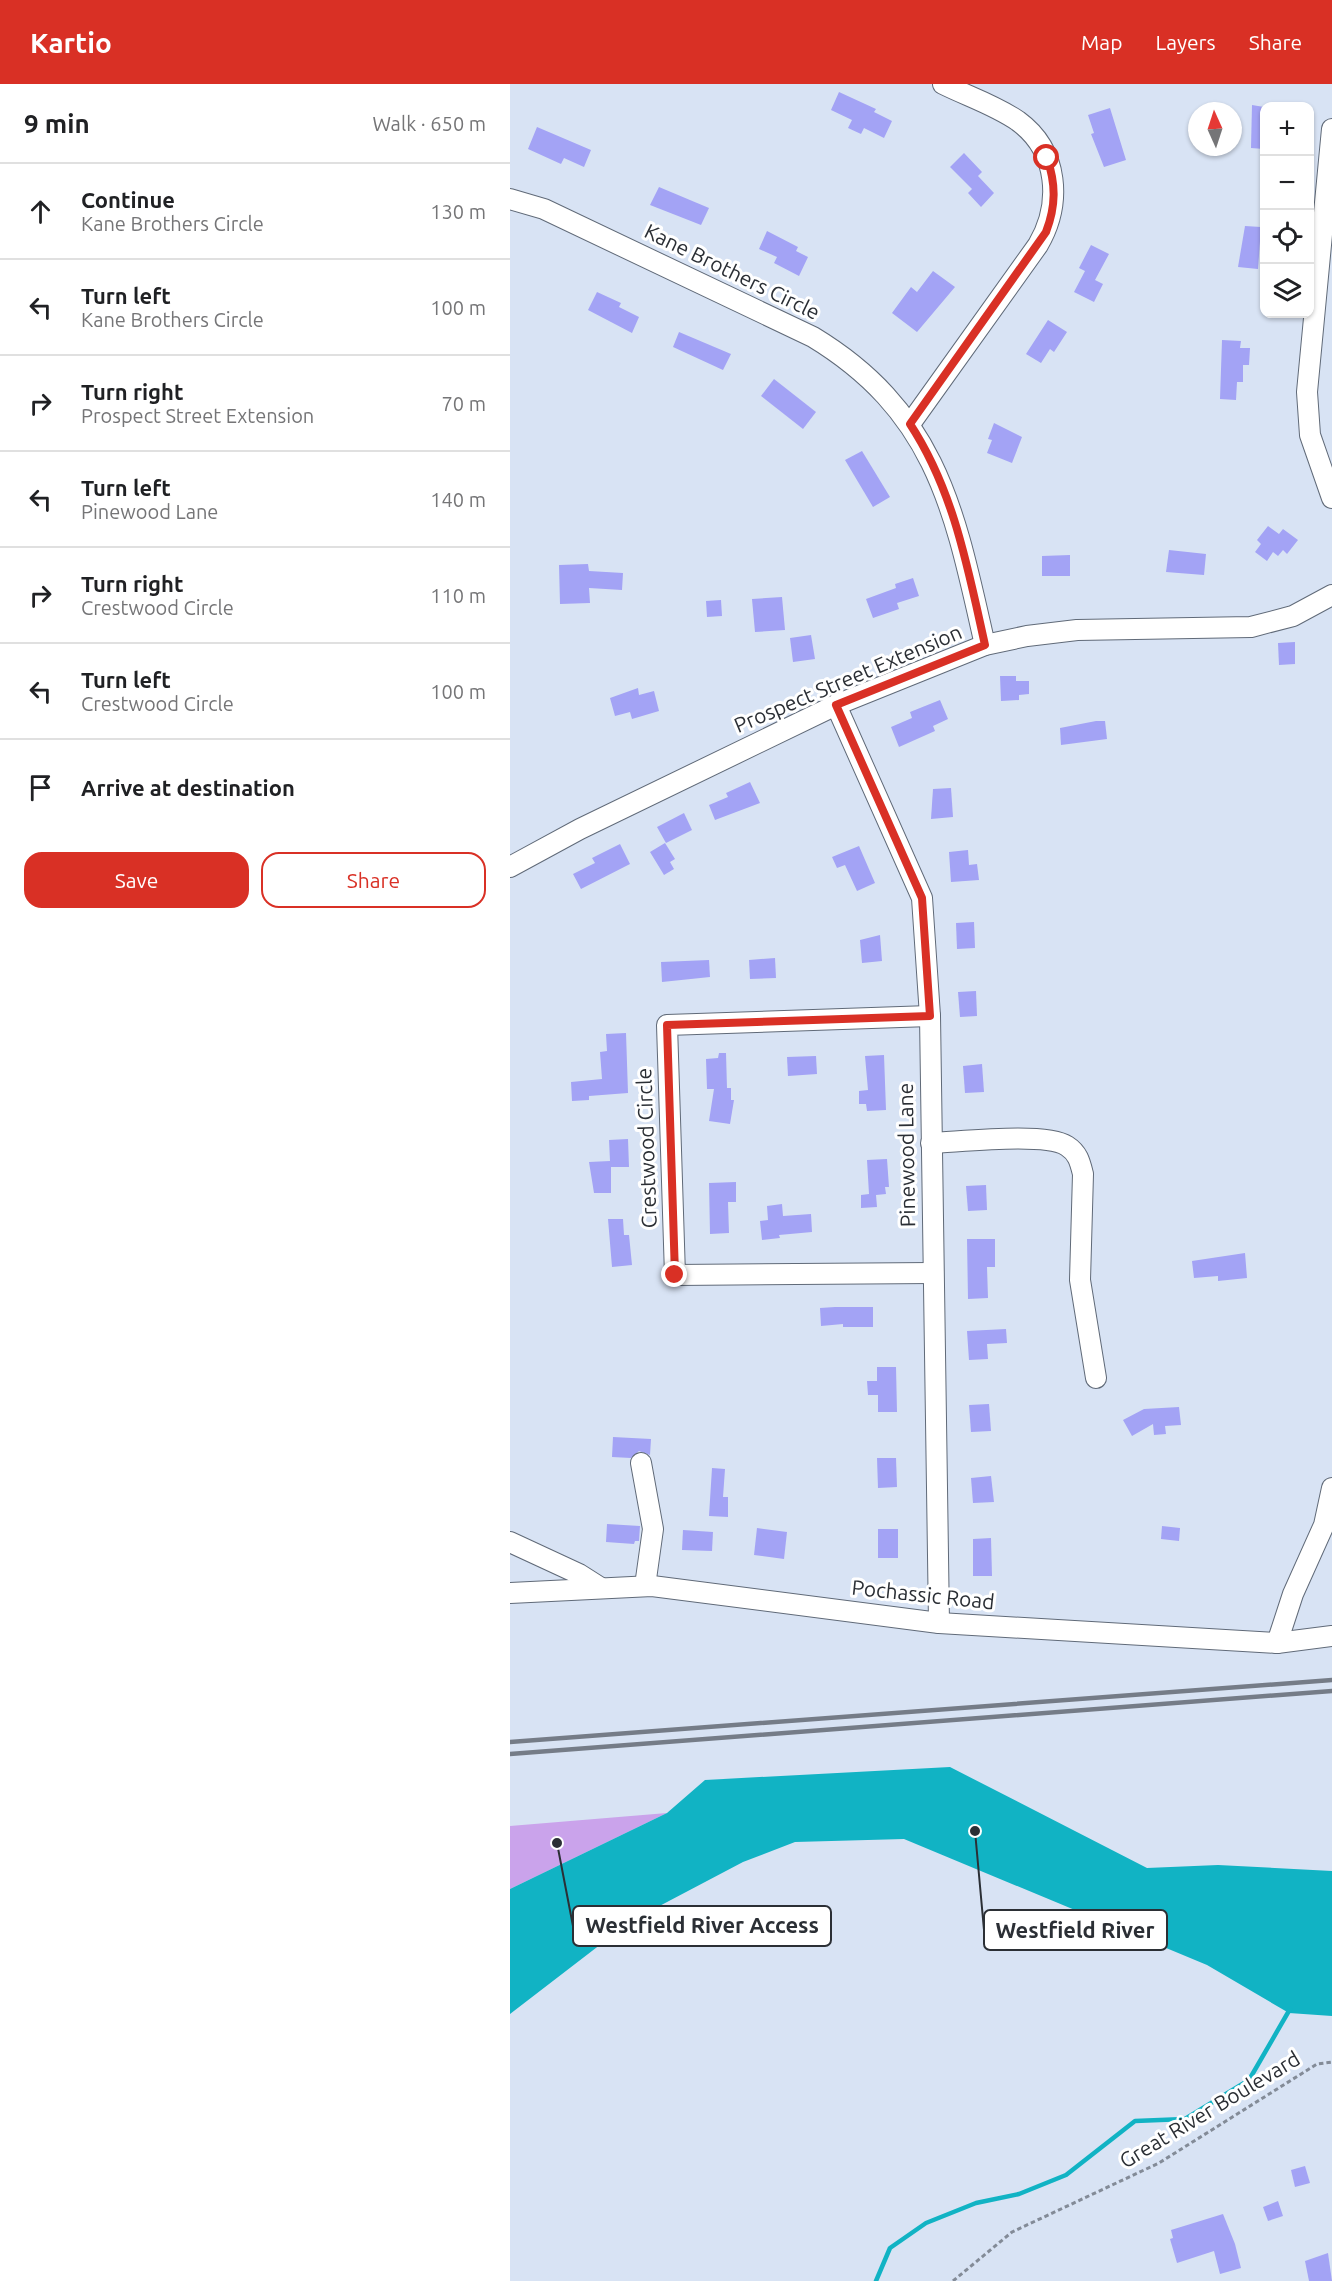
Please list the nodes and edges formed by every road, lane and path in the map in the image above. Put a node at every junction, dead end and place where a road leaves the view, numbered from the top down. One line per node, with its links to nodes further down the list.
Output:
1 (943, 84): 4 (street)
2 (1332, 129): 5 (street)
3 (510, 199): 4 (street, Kane Brothers Circle)
4 (910, 424): 7 (street, Kane Brothers Circle)
5 (1332, 498)
6 (1332, 595): 7 (street, Prospect Street Extension)
7 (985, 645): 8 (street, Prospect Street Extension)
8 (836, 705): 9 (street, Prospect Street Extension); 10 (street, Pinewood Lane)
9 (510, 867)
10 (930, 1016): 11 (street, Pinewood Lane); 12 (street, Crestwood Circle)
11 (931, 1143): 12 (street, Pinewood Lane); 13 (street)
12 (933, 1273): 20 (street, Pinewood Lane)
13 (1096, 1378)
14 (641, 1463): 17 (street)
15 (1332, 1488): 22 (street)
16 (510, 1542): 18 (street)
17 (645, 1586): 18 (street, Pochassic Road); 20 (street, Pochassic Road)
18 (601, 1588): 19 (street, Pochassic Road)
19 (510, 1593)
20 (939, 1623): 22 (street, Pochassic Road)
21 (1332, 1636): 22 (street, Pochassic Road)
22 (1277, 1643)
23 (1332, 2062): 24 (path, Great River Boulevard)
24 (953, 2281)

